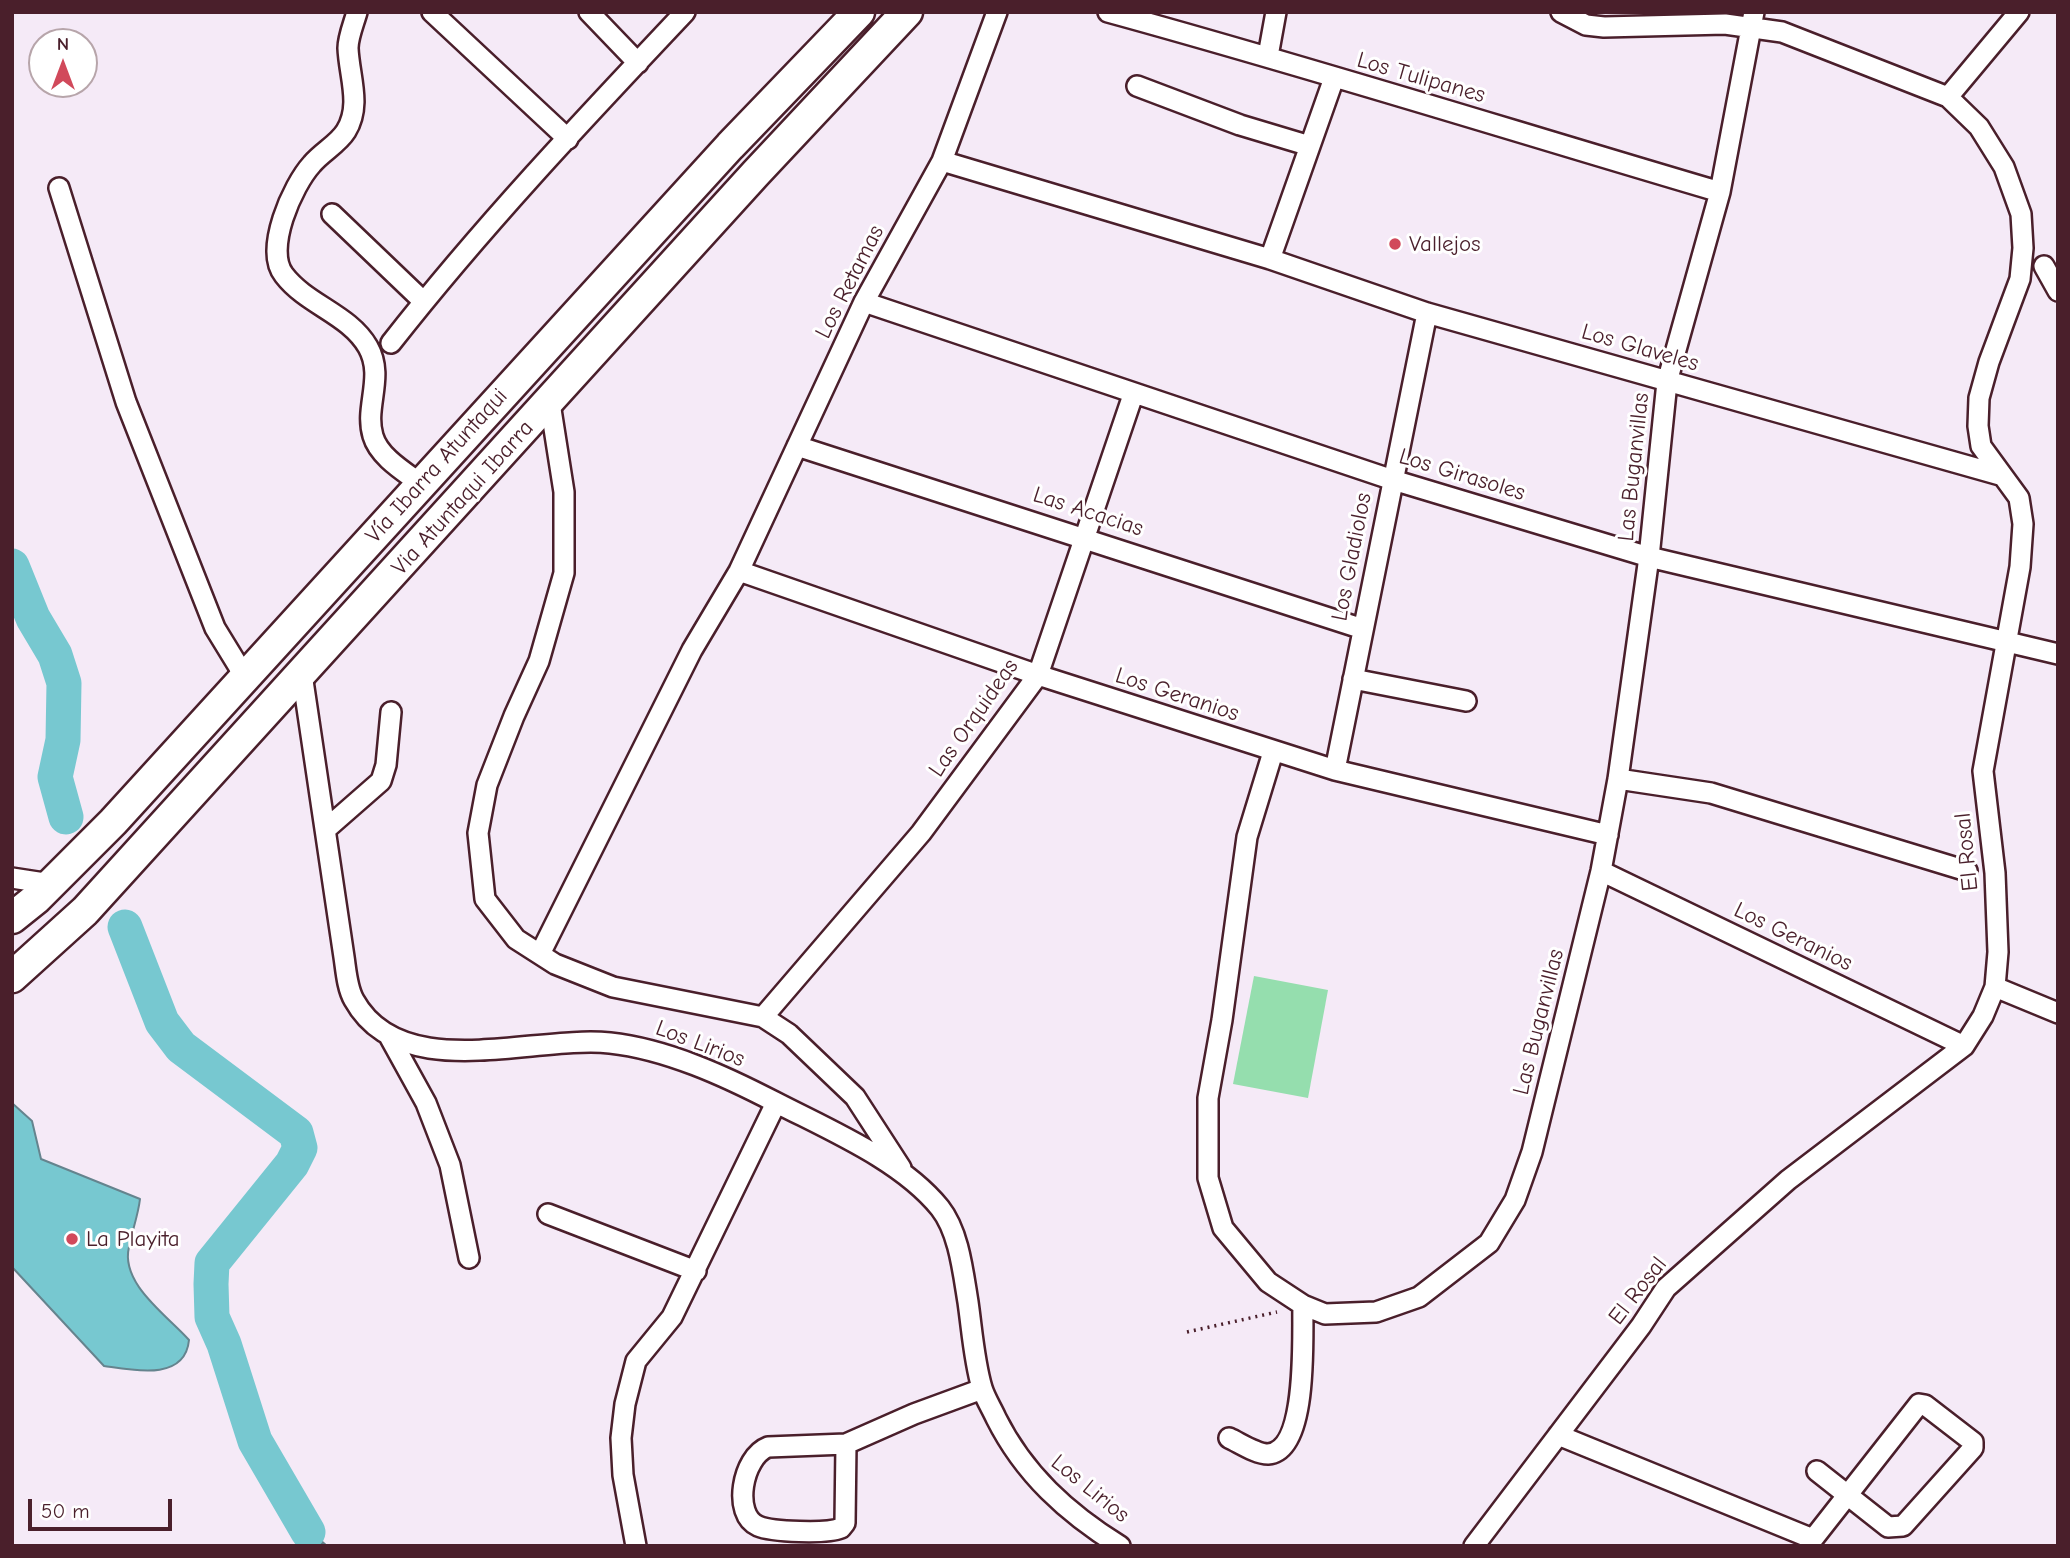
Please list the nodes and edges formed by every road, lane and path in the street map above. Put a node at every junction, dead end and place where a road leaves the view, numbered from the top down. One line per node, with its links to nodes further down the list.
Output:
1 (357, 12): 37 (street)
2 (432, 12): 18 (street)
3 (590, 12): 14 (street)
4 (685, 12): 14 (street)
5 (859, 12): 37 (highway, Vía Ibarra Atuntaqui)
6 (907, 12): 33 (highway, Via Atuntaqui Ibarra)
7 (997, 12): 20 (street, Los Retamas)
8 (1108, 12): 13 (street, Los Tulipanes)
9 (1276, 12): 13 (street)
10 (1561, 12): 12 (street)
11 (2019, 12): 17 (street)
12 (1752, 19): 17 (street); 22 (street, Las Buganvillas)
13 (1268, 55): 15 (street, Los Tulipanes)
14 (638, 63): 18 (street)
15 (1334, 78): 19 (street); 22 (street, Los Tulipanes)
16 (1137, 86): 19 (street)
17 (1948, 97): 35 (street, El Rosal)
18 (568, 139): 27 (street)
19 (1310, 146): 24 (street)
20 (942, 161): 24 (street, Los Glaveles); 28 (street, Los Retamas)
21 (59, 188): 46 (street)
22 (1720, 192): 31 (street, Las Buganvillas)
23 (332, 214): 27 (street)
24 (1270, 259): 29 (street, Los Glaveles)
25 (2044, 266): 26 (street)
26 (2058, 291)
27 (424, 302): 30 (street)
28 (864, 302): 32 (street, Los Girasoles); 34 (street, Los Retamas)
29 (1427, 313): 31 (street, Los Glaveles); 36 (street, Los Gladiolos)
30 (391, 343)
31 (1667, 382): 35 (street, Los Glaveles); 39 (street, Las Buganvillas)
32 (1133, 395): 36 (street, Los Girasoles); 38 (street, Las Orquideas)
33 (550, 403): 44 (highway, Via Atuntaqui Ibarra); 60 (street)
34 (797, 446): 38 (street, Las Acacias); 40 (street, Los Retamas)
35 (2000, 475): 42 (street, El Rosal)
36 (1393, 480): 39 (street, Los Girasoles); 41 (street, Los Gladiolos)
37 (421, 484): 46 (highway, Vía Ibarra Atuntaqui)
38 (1086, 537): 41 (street, Las Acacias); 45 (street, Las Orquideas)
39 (1649, 557): 42 (street, Los Girasoles); 52 (street, Las Buganvillas)
40 (739, 571): 45 (street, Los Geranios); 60 (street, Los Retamas)
41 (1363, 629): 47 (street, Los Gladiolos)
42 (2005, 642): 43 (street, Los Girasoles); 62 (street, El Rosal)
43 (2058, 654)
44 (302, 674): 53 (street, Los Lirios); 61 (highway, Via Atuntaqui Ibarra)
45 (1038, 675): 50 (street, Los Geranios); 64 (street, Las Orquideas)
46 (245, 677): 58 (highway, Vía Ibarra Atuntaqui)
47 (1353, 678): 48 (street); 51 (street, Los Gladiolos)
48 (1466, 701)
49 (391, 712): 53 (street)
50 (1273, 751): 51 (street, Los Geranios); 72 (street, Las Buganvillas)
51 (1335, 771): 54 (street, Los Geranios)
52 (1618, 779): 54 (street, Las Buganvillas); 56 (street)
53 (325, 830): 65 (street, Los Lirios)
54 (1608, 835): 55 (street, Las Buganvillas)
55 (1601, 871): 66 (street, Los Geranios); 72 (street, Las Buganvillas)
56 (1967, 871)
57 (12, 878): 58 (street)
58 (51, 884): 59 (highway, Vía Ibarra Atuntaqui)
59 (12, 918)
60 (540, 954): 64 (street)
61 (12, 977)
62 (1995, 987): 63 (street); 66 (street, El Rosal)
63 (2058, 1013)
64 (763, 1017): 68 (street)
65 (389, 1036): 67 (street, Los Lirios); 70 (street)
66 (1964, 1046): 75 (street, El Rosal)
67 (776, 1102): 68 (street, Los Lirios); 71 (street)
68 (904, 1171): 74 (street, Los Lirios)
69 (548, 1214): 71 (street)
70 (469, 1258)
71 (696, 1271): 81 (street)
72 (1303, 1305): 73 (path); 76 (street)
73 (1187, 1332)
74 (982, 1390): 77 (street); 82 (street, Los Lirios)
75 (1558, 1435): 80 (street); 83 (street, El Rosal)
76 (1228, 1438)
77 (846, 1444): 77 (street)
78 (1817, 1471): 79 (street)
79 (1847, 1492): 79 (street); 80 (street)
80 (1821, 1542)
81 (636, 1546)
82 (1120, 1546)
83 (1474, 1546)

